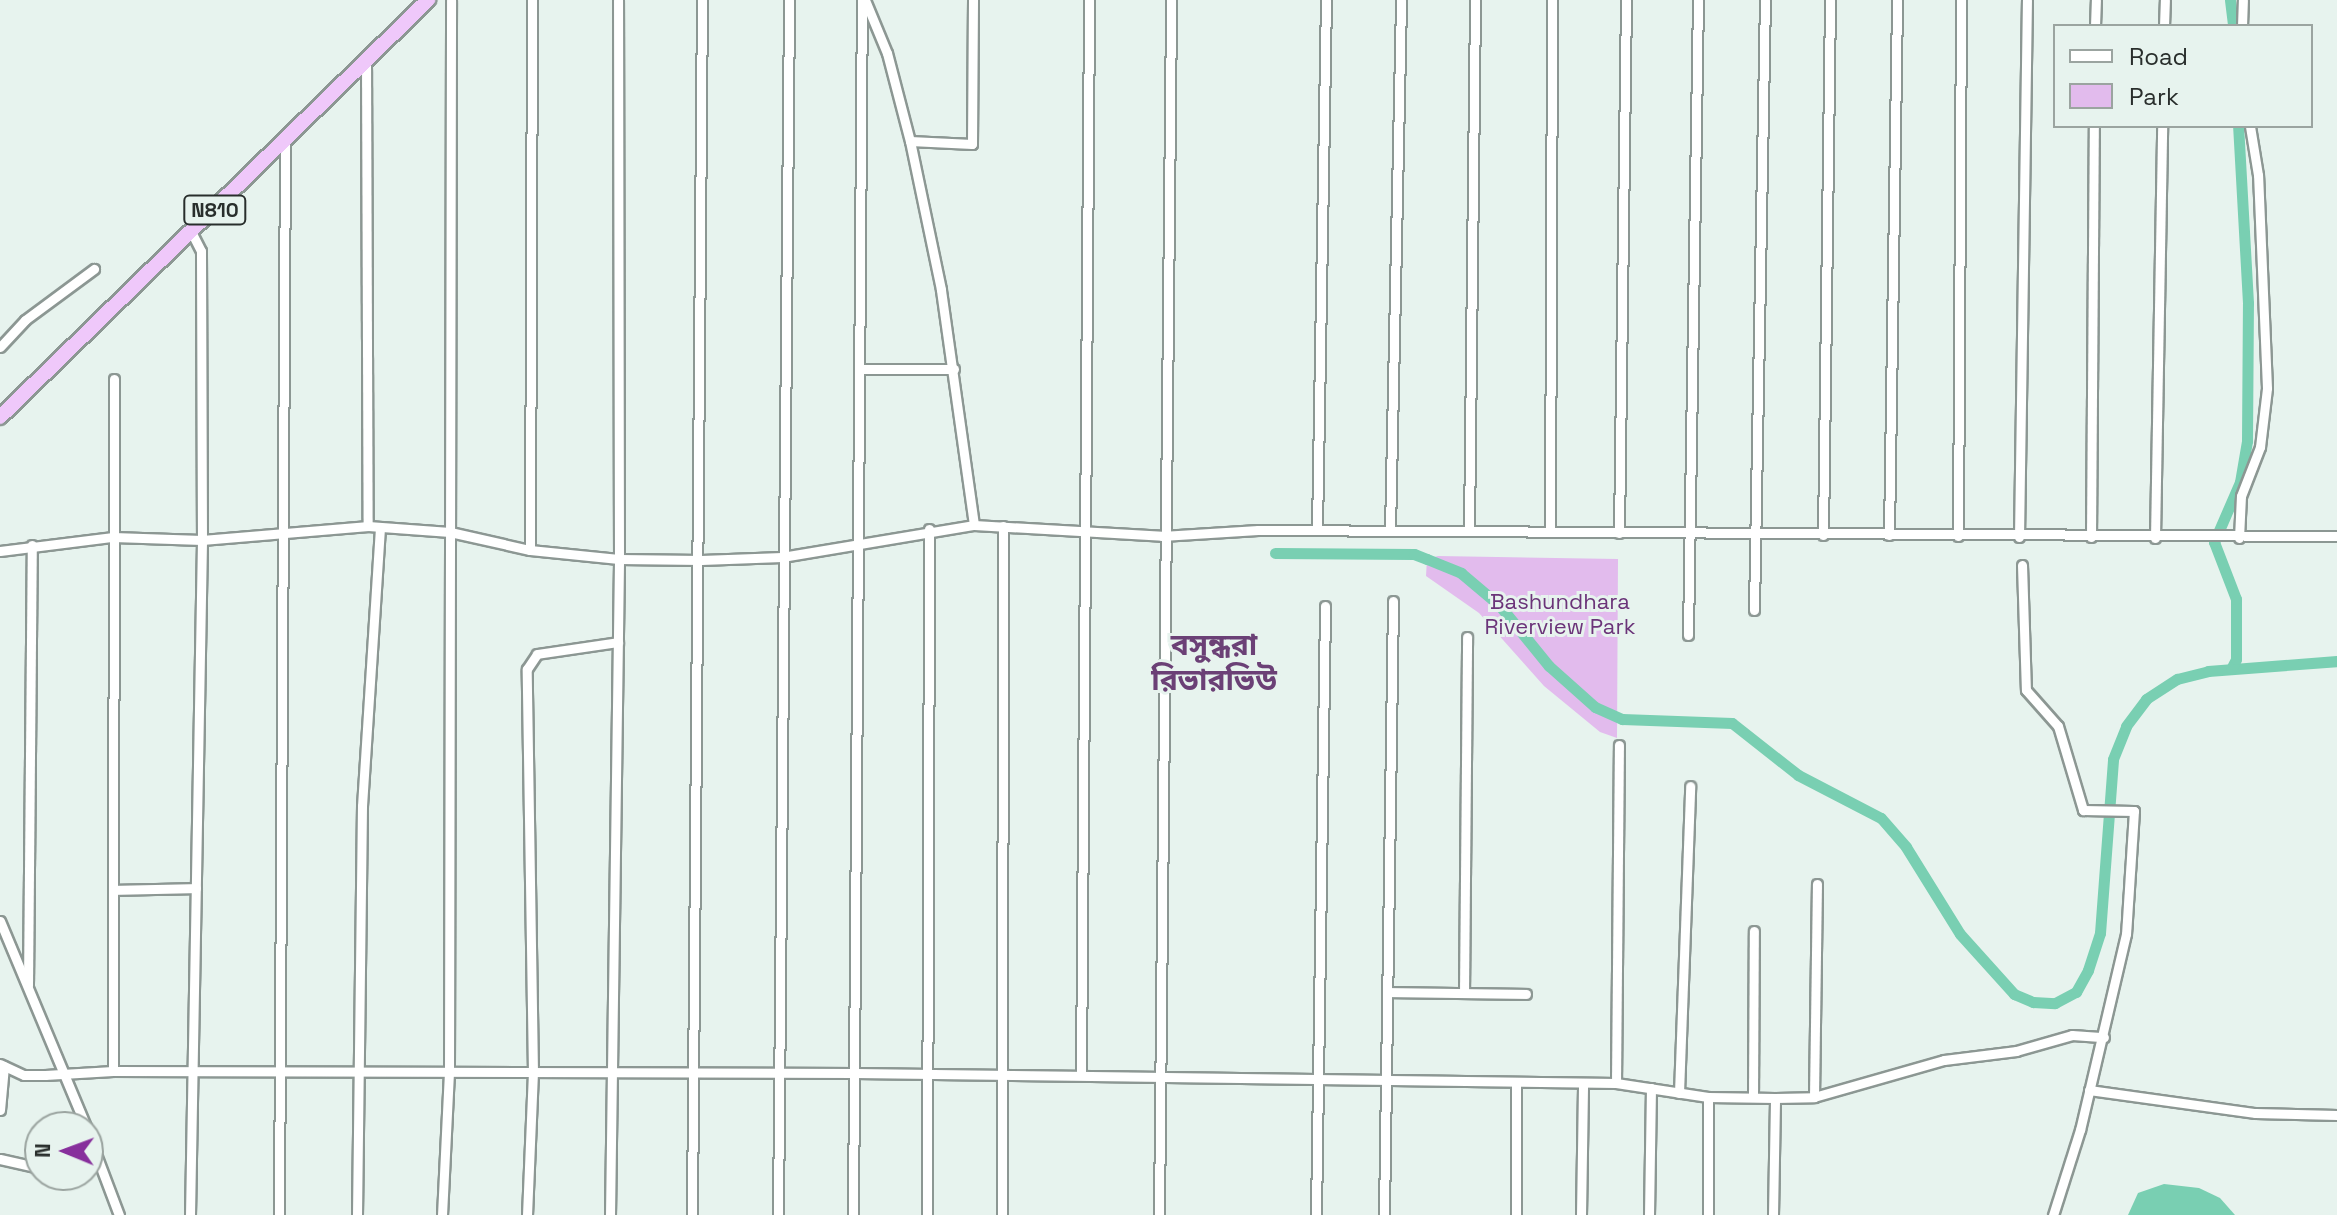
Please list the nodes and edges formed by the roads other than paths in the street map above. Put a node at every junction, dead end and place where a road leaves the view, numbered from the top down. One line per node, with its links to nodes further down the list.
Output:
1 (428, 0): 28 (highway, N810)
2 (451, 0): 50 (street)
3 (532, 0): 69 (street)
4 (618, 0): 72 (street)
5 (702, 0): 73 (street)
6 (789, 0): 71 (street)
7 (864, 0): 33 (street); 37 (street)
8 (973, 0): 33 (street)
9 (1089, 0): 46 (street)
10 (1171, 0): 58 (street)
11 (1326, 0): 47 (street)
12 (1401, 0): 48 (street)
13 (1475, 0): 49 (street)
14 (1552, 0): 51 (street)
15 (1626, 0): 53 (street)
16 (1698, 0): 54 (street)
17 (1765, 0): 55 (street)
18 (1830, 0): 56 (street)
19 (1897, 0): 57 (street)
20 (1961, 0): 59 (street)
21 (2027, 0): 62 (street)
22 (2096, 0): 25 (street)
23 (2165, 0): 26 (street)
24 (2243, 0): 27 (street)
25 (2095, 24)
26 (2164, 24)
27 (2242, 24)
28 (366, 59): 32 (highway, N810); 42 (street)
29 (2094, 128): 63 (street)
30 (2162, 128): 64 (street)
31 (2250, 128): 65 (street)
32 (285, 141): 34 (highway, N810); 52 (street)
33 (910, 141): 38 (street)
34 (192, 233): 40 (highway, N810); 66 (street)
35 (94, 269): 36 (street)
36 (0, 347)
37 (859, 369): 38 (street); 67 (street)
38 (954, 369): 41 (street)
39 (114, 379): 61 (street)
40 (0, 417)
41 (974, 525): 43 (street); 45 (street)
42 (368, 526): 44 (street); 52 (street)
43 (1003, 526): 46 (street); 105 (street)
44 (380, 528): 50 (street); 96 (street)
45 (929, 529): 67 (street); 104 (street)
46 (1089, 529): 58 (street); 108 (street)
47 (1317, 530): 48 (street); 58 (street)
48 (1390, 531): 49 (street)
49 (1469, 531): 51 (street)
50 (450, 532): 69 (street); 97 (street)
51 (1550, 532): 53 (street)
52 (285, 533): 66 (street); 107 (street)
53 (1619, 533): 54 (street)
54 (1689, 534): 55 (street); 78 (street)
55 (1757, 534): 56 (street); 77 (street)
56 (1823, 535): 57 (street)
57 (1889, 535): 59 (street)
58 (1162, 536): 109 (street)
59 (1958, 536): 62 (street)
60 (2337, 536): 65 (street)
61 (113, 537): 66 (street); 68 (street); 85 (street)
62 (2019, 537): 63 (street)
63 (2091, 537): 64 (street)
64 (2155, 538): 65 (street)
65 (2239, 538)
66 (202, 540): 84 (street)
67 (857, 541): 71 (street); 101 (street)
68 (32, 545): 70 (street); 89 (street)
69 (530, 550): 72 (street)
70 (0, 551)
71 (782, 557): 73 (street); 103 (street)
72 (619, 559): 73 (street); 80 (street)
73 (701, 560): 100 (street)
74 (2022, 565): 93 (street)
75 (1393, 601): 90 (street)
76 (1325, 606): 110 (street)
77 (1754, 610)
78 (1688, 635)
79 (1467, 637): 91 (street)
80 (618, 642): 98 (street); 99 (street)
81 (1619, 745): 114 (street)
82 (1690, 786): 117 (street)
83 (1817, 884): 120 (street)
84 (196, 888): 85 (street); 102 (street)
85 (114, 890): 95 (street)
86 (0, 921): 88 (street)
87 (1754, 931): 119 (street)
88 (3, 933): 89 (street)
89 (28, 985): 106 (street)
90 (1388, 992): 91 (street); 111 (street)
91 (1464, 993): 92 (street)
92 (1526, 994)
93 (2104, 1037): 116 (street); 120 (street)
94 (2, 1065): 106 (street); 122 (street)
95 (113, 1071): 102 (street); 106 (street)
96 (361, 1072): 97 (street); 107 (street); 131 (street)
97 (449, 1072): 98 (street); 132 (street)
98 (533, 1073): 99 (street); 133 (street)
99 (613, 1073): 100 (street); 134 (street)
100 (694, 1073): 103 (street); 135 (street)
101 (855, 1073): 103 (street); 104 (street); 137 (street)
102 (193, 1074): 107 (street); 129 (street)
103 (780, 1074): 136 (street)
104 (928, 1074): 105 (street); 138 (street)
105 (1005, 1074): 108 (street); 139 (street)
106 (67, 1075): 123 (street)
107 (282, 1075): 130 (street)
108 (1081, 1075): 109 (street)
109 (1159, 1076): 110 (street); 140 (street)
110 (1318, 1079): 111 (street); 141 (street)
111 (1386, 1080): 112 (street); 142 (street)
112 (1516, 1082): 113 (street); 143 (street)
113 (1583, 1083): 114 (street); 144 (street)
114 (1616, 1083): 115 (street)
115 (1651, 1088): 117 (street); 145 (street)
116 (2089, 1090): 124 (street); 148 (street)
117 (1679, 1093): 118 (street)
118 (1708, 1097): 119 (street); 146 (street)
119 (1753, 1097): 121 (street)
120 (1814, 1097): 121 (street)
121 (1775, 1098): 147 (street)
122 (0, 1110)
123 (80, 1111)
124 (2337, 1115)
125 (0, 1159): 126 (street)
126 (24, 1164)
127 (104, 1175): 128 (street)
128 (119, 1215)
129 (190, 1215)
130 (279, 1215)
131 (357, 1215)
132 (442, 1215)
133 (527, 1215)
134 (610, 1215)
135 (692, 1215)
136 (778, 1215)
137 (853, 1215)
138 (927, 1215)
139 (1002, 1215)
140 (1159, 1215)
141 (1316, 1215)
142 (1384, 1215)
143 (1516, 1215)
144 (1581, 1215)
145 (1649, 1215)
146 (1708, 1215)
147 (1773, 1215)
148 (2053, 1215)

